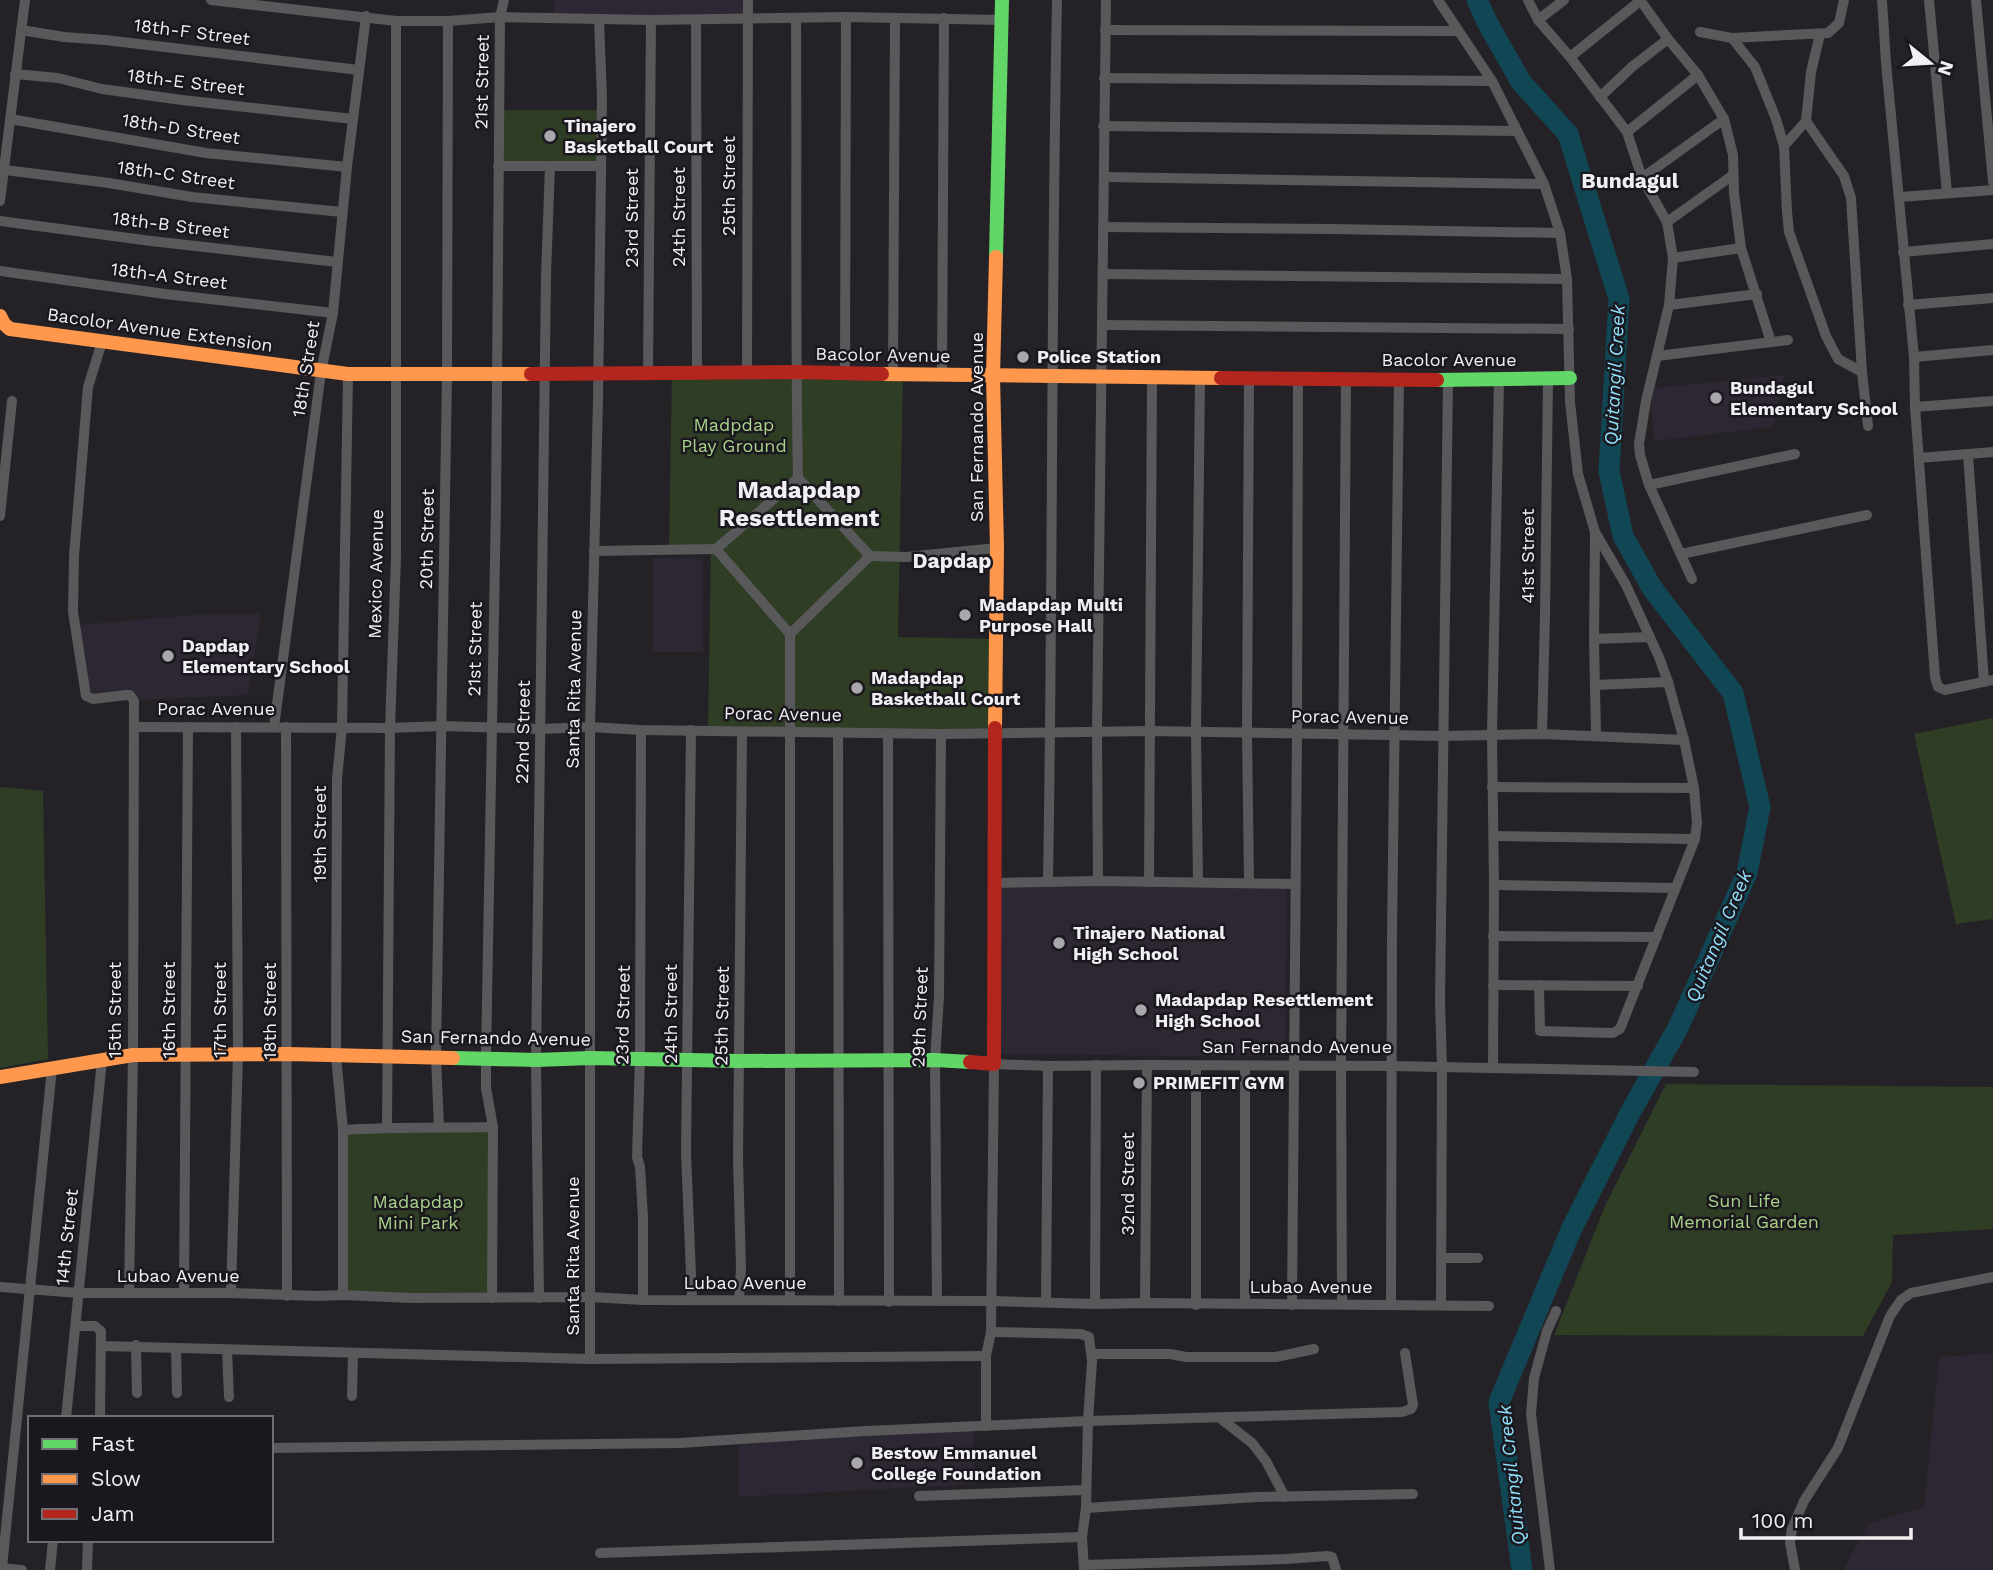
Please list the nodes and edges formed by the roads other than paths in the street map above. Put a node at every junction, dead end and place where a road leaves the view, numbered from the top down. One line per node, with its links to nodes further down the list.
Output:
1 (25, 0): 30 (street)
2 (211, 0): 16 (street)
3 (504, 0): 17 (street, 21st Street)
4 (748, 0): 22 (street, 25th Street)
5 (1002, 0): 27 (main road, San Fernando Avenue)
6 (1057, 0): 107 (street)
7 (1106, 0): 31 (street)
8 (1438, 0): 32 (street)
9 (1528, 0): 28 (street)
10 (1564, 0): 28 (street)
11 (1844, 0): 34 (street)
12 (1882, 0): 64 (street)
13 (1930, 0): 63 (street)
14 (1976, 0): 60 (street)
15 (1640, 1): 36 (street); 37 (street)
16 (366, 16): 29 (street); 38 (street, 18th Street)
17 (500, 16): 23 (street); 24 (street); 52 (street, 21st Street)
18 (796, 18): 19 (street); 22 (street); 96 (street)
19 (846, 18): 20 (street); 100 (street)
20 (895, 18): 21 (street); 104 (street)
21 (944, 18): 27 (street); 108 (street)
22 (747, 19): 26 (street); 95 (street, 25th Street)
23 (448, 20): 29 (street); 102 (street, 20th Street)
24 (599, 20): 25 (street); 54 (street, Santa Rita Avenue)
25 (650, 20): 26 (street); 99 (street, 23rd Street)
26 (696, 20): 94 (street, 24th Street)
27 (1002, 20): 109 (main road, San Fernando Avenue)
28 (1538, 20): 37 (street)
29 (396, 21): 105 (street, Mexico Avenue)
30 (21, 30): 38 (street, 18th-F Street); 39 (street)
31 (1105, 30): 32 (street); 41 (street)
32 (1458, 32): 42 (street)
33 (1700, 32): 35 (street)
34 (1820, 34): 35 (street); 47 (street)
35 (1732, 38): 51 (street)
36 (1668, 39): 40 (street); 43 (street)
37 (1570, 57): 43 (street)
38 (359, 70): 44 (street, 18th Street)
39 (15, 74): 44 (street, 18th-E Street); 46 (street)
40 (1698, 75): 45 (street); 50 (street)
41 (1104, 78): 42 (street); 48 (street)
42 (1492, 81): 49 (street)
43 (1600, 97): 50 (street)
44 (353, 118): 55 (street, 18th Street)
45 (1724, 118): 57 (street); 59 (street)
46 (10, 119): 55 (street, 18th-D Street); 56 (street)
47 (1806, 121): 51 (street); 97 (street)
48 (1103, 127): 49 (street); 58 (street)
49 (1517, 131): 61 (street)
50 (1627, 132): 59 (street)
51 (1784, 146): 97 (street)
52 (498, 166): 53 (street); 106 (street, 21st Street)
53 (550, 166): 54 (street); 98 (street, 22nd Street)
54 (600, 166): 103 (street, Santa Rita Avenue)
55 (347, 167): 66 (street, 18th Street)
56 (5, 170): 65 (street); 66 (street, 18th-C Street)
57 (1733, 175): 68 (street); 72 (street)
58 (1105, 177): 61 (street); 69 (street)
59 (1642, 178): 68 (street)
60 (1993, 182)
61 (1544, 184): 70 (street)
62 (1993, 190): 63 (street)
63 (1947, 193): 64 (street)
64 (1900, 197): 73 (street)
65 (0, 201)
66 (342, 212): 75 (street, 18th Street)
67 (0, 221): 75 (street, 18th-B Street)
68 (1667, 222): 74 (street)
69 (1103, 228): 70 (street); 77 (street)
70 (1560, 233): 78 (street)
71 (1993, 244): 73 (street)
72 (1741, 248): 74 (street); 79 (street)
73 (1903, 252): 82 (street)
74 (1673, 258): 81 (street)
75 (337, 262): 83 (street, 18th Street)
76 (0, 271): 83 (street, 18th-A Street)
77 (1103, 274): 78 (street); 85 (street)
78 (1567, 279): 86 (street)
79 (1756, 294): 81 (street); 89 (street)
80 (1993, 298): 82 (street)
81 (1669, 305): 91 (street)
82 (1908, 305): 92 (street)
83 (333, 313): 93 (street, 18th Street)
84 (0, 316): 88 (main road, Bacolor Avenue Extension)
85 (1102, 325): 86 (street); 110 (street)
86 (1569, 329): 116 (street)
87 (1788, 340): 89 (street)
88 (102, 342): 93 (main road, Bacolor Avenue Extension); 147 (street, 15th Street)
89 (1771, 342): 91 (street)
90 (1993, 349): 92 (street)
91 (1657, 356): 130 (street)
92 (1914, 357): 123 (street)
93 (321, 372): 101 (main road, Bacolor Avenue); 150 (street, 18th Street)
94 (697, 372): 95 (main road, Bacolor Avenue); 99 (main road, Bacolor Avenue)
95 (747, 372): 96 (main road, Bacolor Avenue)
96 (796, 372): 100 (main road, Bacolor Avenue); 129 (street)
97 (1862, 372): 124 (street)
98 (545, 373): 103 (main road, Bacolor Avenue); 106 (main road, Bacolor Avenue); 156 (street, 22nd Street)
99 (648, 373): 103 (main road, Bacolor Avenue)
100 (845, 373): 104 (main road, Bacolor Avenue)
101 (348, 374): 105 (main road, Bacolor Avenue); 152 (street, 19th Street)
102 (447, 374): 105 (main road, Bacolor Avenue); 106 (main road, Bacolor Avenue); 146 (street, 20th Street)
103 (598, 374): 136 (street, Santa Rita Avenue)
104 (893, 374): 108 (main road, Bacolor Avenue)
105 (394, 375): 155 (street, Mexico Avenue)
106 (496, 375): 153 (street, 21st Street)
107 (1052, 375): 109 (main road, Bacolor Avenue); 110 (main road, Bacolor Avenue); 159 (street)
108 (942, 376): 109 (main road, Bacolor Avenue)
109 (993, 376): 134 (main road, San Fernando Avenue)
110 (1101, 376): 111 (main road, Bacolor Avenue); 160 (street)
111 (1152, 377): 114 (main road, Bacolor Avenue); 161 (street)
112 (1250, 377): 113 (main road, Bacolor Avenue); 114 (main road, Bacolor Avenue); 166 (street)
113 (1298, 377): 117 (main road, Bacolor Avenue); 170 (street)
114 (1200, 378): 165 (street)
115 (1548, 378): 116 (main road, Bacolor Avenue); 120 (main road, Bacolor Avenue); 172 (street, 41st Street)
116 (1570, 378): 133 (street)
117 (1346, 379): 118 (main road, Bacolor Avenue); 173 (street)
118 (1399, 379): 119 (main road, Bacolor Avenue); 171 (street)
119 (1448, 379): 120 (main road, Bacolor Avenue); 174 (street)
120 (1499, 380): 175 (street)
121 (12, 401): 132 (street)
122 (1993, 401): 123 (street)
123 (1915, 407): 128 (street)
124 (1868, 426)
125 (1993, 452): 127 (street)
126 (1795, 454): 130 (street)
127 (1968, 454): 128 (street); 143 (street)
128 (1919, 458): 143 (street)
129 (798, 478): 135 (street); 138 (street)
130 (1649, 485): 137 (street)
131 (1867, 514): 137 (street)
132 (0, 516)
133 (1595, 532): 141 (street); 142 (street)
134 (997, 548): 138 (street); 169 (main road, San Fernando Avenue)
135 (716, 549): 136 (street); 140 (street)
136 (594, 551): 154 (street, Santa Rita Avenue)
137 (1681, 554): 139 (street)
138 (870, 556): 140 (street)
139 (1692, 579)
140 (790, 634): 163 (street)
141 (1650, 637): 142 (street); 144 (street)
142 (1594, 639): 145 (street)
143 (1989, 681)
144 (1668, 682): 145 (street); 177 (street)
145 (1595, 685): 176 (street)
146 (442, 726): 153 (street, Porac Avenue); 155 (street, Porac Avenue); 202 (street, 20th Street)
147 (134, 727): 148 (street, Porac Avenue); 198 (street, 15th Street)
148 (188, 727): 149 (street, Porac Avenue); 199 (street, 16th Street)
149 (236, 727): 150 (street, Porac Avenue); 196 (street, 17th Street)
150 (274, 727): 151 (street, Porac Avenue)
151 (286, 727): 152 (street, Porac Avenue); 197 (street, 18th Street)
152 (342, 727): 155 (street, Porac Avenue); 201 (street, 19th Street)
153 (492, 727): 156 (street, Porac Avenue); 203 (street, 21st Street)
154 (590, 727): 156 (street, Porac Avenue); 157 (street, Porac Avenue); 204 (street, Santa Rita Avenue)
155 (390, 728): 200 (street, Mexico Avenue)
156 (541, 729): 207 (street, 22nd Street)
157 (641, 730): 158 (street, Porac Avenue); 205 (street, 23rd Street)
158 (691, 730): 162 (street, Porac Avenue); 208 (street, 24th Street)
159 (1051, 731): 160 (street, Porac Avenue); 169 (street, Porac Avenue); 182 (street)
160 (1097, 731): 161 (street, Porac Avenue); 183 (street)
161 (1149, 731): 165 (street, Porac Avenue); 184 (street)
162 (742, 732): 163 (street, Porac Avenue); 213 (street, 25th Street)
163 (789, 732): 164 (street, Porac Avenue); 211 (street)
164 (838, 732): 167 (street, Porac Avenue); 209 (street)
165 (1196, 732): 166 (street, Porac Avenue); 185 (street)
166 (1247, 732): 170 (street, Porac Avenue); 186 (street)
167 (888, 733): 168 (street, Porac Avenue); 212 (street)
168 (941, 734): 169 (street, Porac Avenue); 210 (street, 29th Street)
169 (995, 734): 187 (main road, San Fernando Avenue)
170 (1297, 734): 173 (street, Porac Avenue); 188 (street)
171 (1396, 734): 173 (street, Porac Avenue); 174 (street, Porac Avenue); 219 (street)
172 (1542, 734): 175 (street, Porac Avenue); 176 (street, Porac Avenue)
173 (1345, 735): 222 (street)
174 (1444, 736): 175 (street, Porac Avenue); 223 (street)
175 (1492, 736): 178 (street)
176 (1596, 736): 177 (street, Porac Avenue)
177 (1684, 740): 179 (street)
178 (1492, 787): 179 (street); 180 (street)
179 (1694, 788): 181 (street)
180 (1494, 836): 181 (street); 189 (street)
181 (1695, 839): 190 (street)
182 (1048, 881): 183 (street); 187 (street)
183 (1098, 881): 184 (street)
184 (1149, 882): 185 (street)
185 (1198, 882): 186 (street)
186 (1249, 882): 188 (street)
187 (995, 883): 214 (main road, San Fernando Avenue)
188 (1295, 884): 221 (street)
189 (1494, 885): 190 (street); 191 (street)
190 (1675, 888): 192 (street)
191 (1493, 936): 192 (street); 193 (street)
192 (1657, 937): 195 (street)
193 (1493, 985): 194 (street); 225 (street)
194 (1539, 985): 195 (street); 195 (street)
195 (1638, 986)
196 (238, 1054): 197 (main road, San Fernando Avenue); 199 (main road, San Fernando Avenue); 240 (street, 17th Street)
197 (288, 1054): 201 (main road, San Fernando Avenue); 242 (street, 18th Street)
198 (133, 1055): 199 (main road, San Fernando Avenue); 206 (main road, San Fernando Avenue); 238 (street, 15th Street)
199 (187, 1055): 239 (street, 16th Street)
200 (386, 1055): 201 (main road, San Fernando Avenue); 202 (main road, San Fernando Avenue); 228 (street, Mexico Avenue)
201 (336, 1056): 231 (street, 19th Street)
202 (436, 1057): 203 (main road, San Fernando Avenue); 230 (street, 20th Street)
203 (486, 1057): 207 (main road, San Fernando Avenue); 229 (street, 21st Street)
204 (590, 1058): 205 (main road, San Fernando Avenue); 207 (main road, San Fernando Avenue); 243 (street, Santa Rita Avenue)
205 (640, 1059): 208 (main road, San Fernando Avenue); 247 (street, 23rd Street)
206 (102, 1060): 224 (main road, San Fernando Avenue); 237 (street, 14th Street)
207 (536, 1060): 245 (street, 22nd Street)
208 (688, 1060): 213 (main road, San Fernando Avenue); 246 (street, 24th Street)
209 (839, 1060): 211 (main road, San Fernando Avenue); 212 (main road, San Fernando Avenue); 250 (street)
210 (935, 1060): 212 (main road, San Fernando Avenue); 214 (main road, San Fernando Avenue); 251 (street, 29th Street)
211 (790, 1061): 213 (main road, San Fernando Avenue); 249 (street)
212 (890, 1061): 253 (street)
213 (739, 1062): 248 (street, 25th Street)
214 (994, 1064): 216 (street, San Fernando Avenue); 252 (street, San Fernando Avenue)
215 (1147, 1065): 217 (street, San Fernando Avenue); 218 (street, San Fernando Avenue); 255 (street, 32nd Street)
216 (1048, 1066): 217 (street, San Fernando Avenue); 254 (street)
217 (1096, 1066): 256 (street)
218 (1196, 1066): 220 (street, San Fernando Avenue); 259 (street)
219 (1392, 1066): 222 (street, San Fernando Avenue); 223 (street, San Fernando Avenue); 260 (street)
220 (1245, 1067): 221 (street, San Fernando Avenue); 257 (street)
221 (1293, 1067): 222 (street, San Fernando Avenue); 262 (street)
222 (1341, 1067): 258 (street)
223 (1442, 1067): 225 (street, San Fernando Avenue); 232 (street)
224 (52, 1068): 227 (main road, San Fernando Avenue); 236 (street)
225 (1493, 1068): 226 (street, San Fernando Avenue)
226 (1694, 1072)
227 (0, 1077)
228 (387, 1127): 230 (street); 231 (street)
229 (493, 1127): 230 (street); 244 (street, 21st Street)
230 (439, 1128)
231 (343, 1130): 241 (street, 19th Street)
232 (1441, 1258): 233 (street); 261 (street)
233 (1478, 1258)
234 (1993, 1277): 303 (street)
235 (0, 1287): 236 (street, Lubao Avenue)
236 (29, 1290): 237 (street, Lubao Avenue); 296 (street)
237 (79, 1293): 238 (street, Lubao Avenue); 265 (street, 14th Street)
238 (129, 1293): 239 (street, Lubao Avenue)
239 (184, 1293): 240 (street, Lubao Avenue)
240 (231, 1293): 242 (street, Lubao Avenue)
241 (343, 1295): 242 (street, Lubao Avenue); 244 (street, Lubao Avenue)
242 (287, 1296)
243 (591, 1297): 245 (street, Lubao Avenue); 247 (street, Lubao Avenue); 276 (street, Santa Rita Avenue)
244 (492, 1298): 245 (street, Lubao Avenue)
245 (539, 1298)
246 (692, 1299): 247 (street, Lubao Avenue); 248 (street, Lubao Avenue)
247 (643, 1300)
248 (739, 1300): 249 (street, Lubao Avenue)
249 (790, 1300): 250 (street, Lubao Avenue)
250 (839, 1301): 253 (street, Lubao Avenue)
251 (937, 1301): 252 (street, Lubao Avenue); 253 (street, Lubao Avenue)
252 (992, 1301): 254 (street, Lubao Avenue); 266 (street, San Fernando Avenue)
253 (889, 1302)
254 (1046, 1302): 256 (street, Lubao Avenue)
255 (1145, 1303): 256 (street, Lubao Avenue); 259 (street, Lubao Avenue)
256 (1095, 1304)
257 (1245, 1304): 259 (street, Lubao Avenue); 262 (street, Lubao Avenue)
258 (1342, 1304): 260 (street, Lubao Avenue); 262 (street, Lubao Avenue)
259 (1196, 1305)
260 (1391, 1305): 261 (street, Lubao Avenue)
261 (1441, 1305): 263 (street, Lubao Avenue)
262 (1292, 1306)
263 (1489, 1306)
264 (1556, 1311): 302 (street)
265 (76, 1325): 268 (street); 281 (street, 14th Street)
266 (991, 1332): 274 (street); 275 (street, San Fernando Avenue)
267 (136, 1345): 268 (street); 269 (street); 277 (street)
268 (101, 1346): 282 (street)
269 (176, 1348): 271 (street); 278 (street)
270 (1314, 1349): 274 (street)
271 (227, 1350): 272 (street); 280 (street)
272 (353, 1353): 276 (street); 279 (street)
273 (1405, 1353): 283 (street)
274 (1092, 1354): 284 (street)
275 (986, 1356): 276 (street); 285 (street, San Fernando Avenue)
276 (590, 1359)
277 (137, 1393)
278 (177, 1393)
279 (352, 1396)
280 (229, 1397)
281 (66, 1416)
282 (100, 1416)
283 (1220, 1418): 284 (street); 290 (street)
284 (1088, 1421): 285 (street); 287 (street)
285 (986, 1426): 286 (street)
286 (273, 1448)
287 (1085, 1490): 289 (street); 291 (street)
288 (1413, 1494): 290 (street)
289 (919, 1496)
290 (1286, 1497): 291 (street)
291 (1086, 1508): 292 (street)
292 (1083, 1536): 295 (street); 297 (street)
293 (53, 1542): 299 (street)
294 (88, 1542): 300 (street)
295 (600, 1553)
296 (1, 1568): 298 (street)
297 (1084, 1568): 301 (street)
298 (22, 1570)
299 (50, 1570)
300 (87, 1570)
301 (1336, 1570)
302 (1550, 1570)
303 (1794, 1570)

